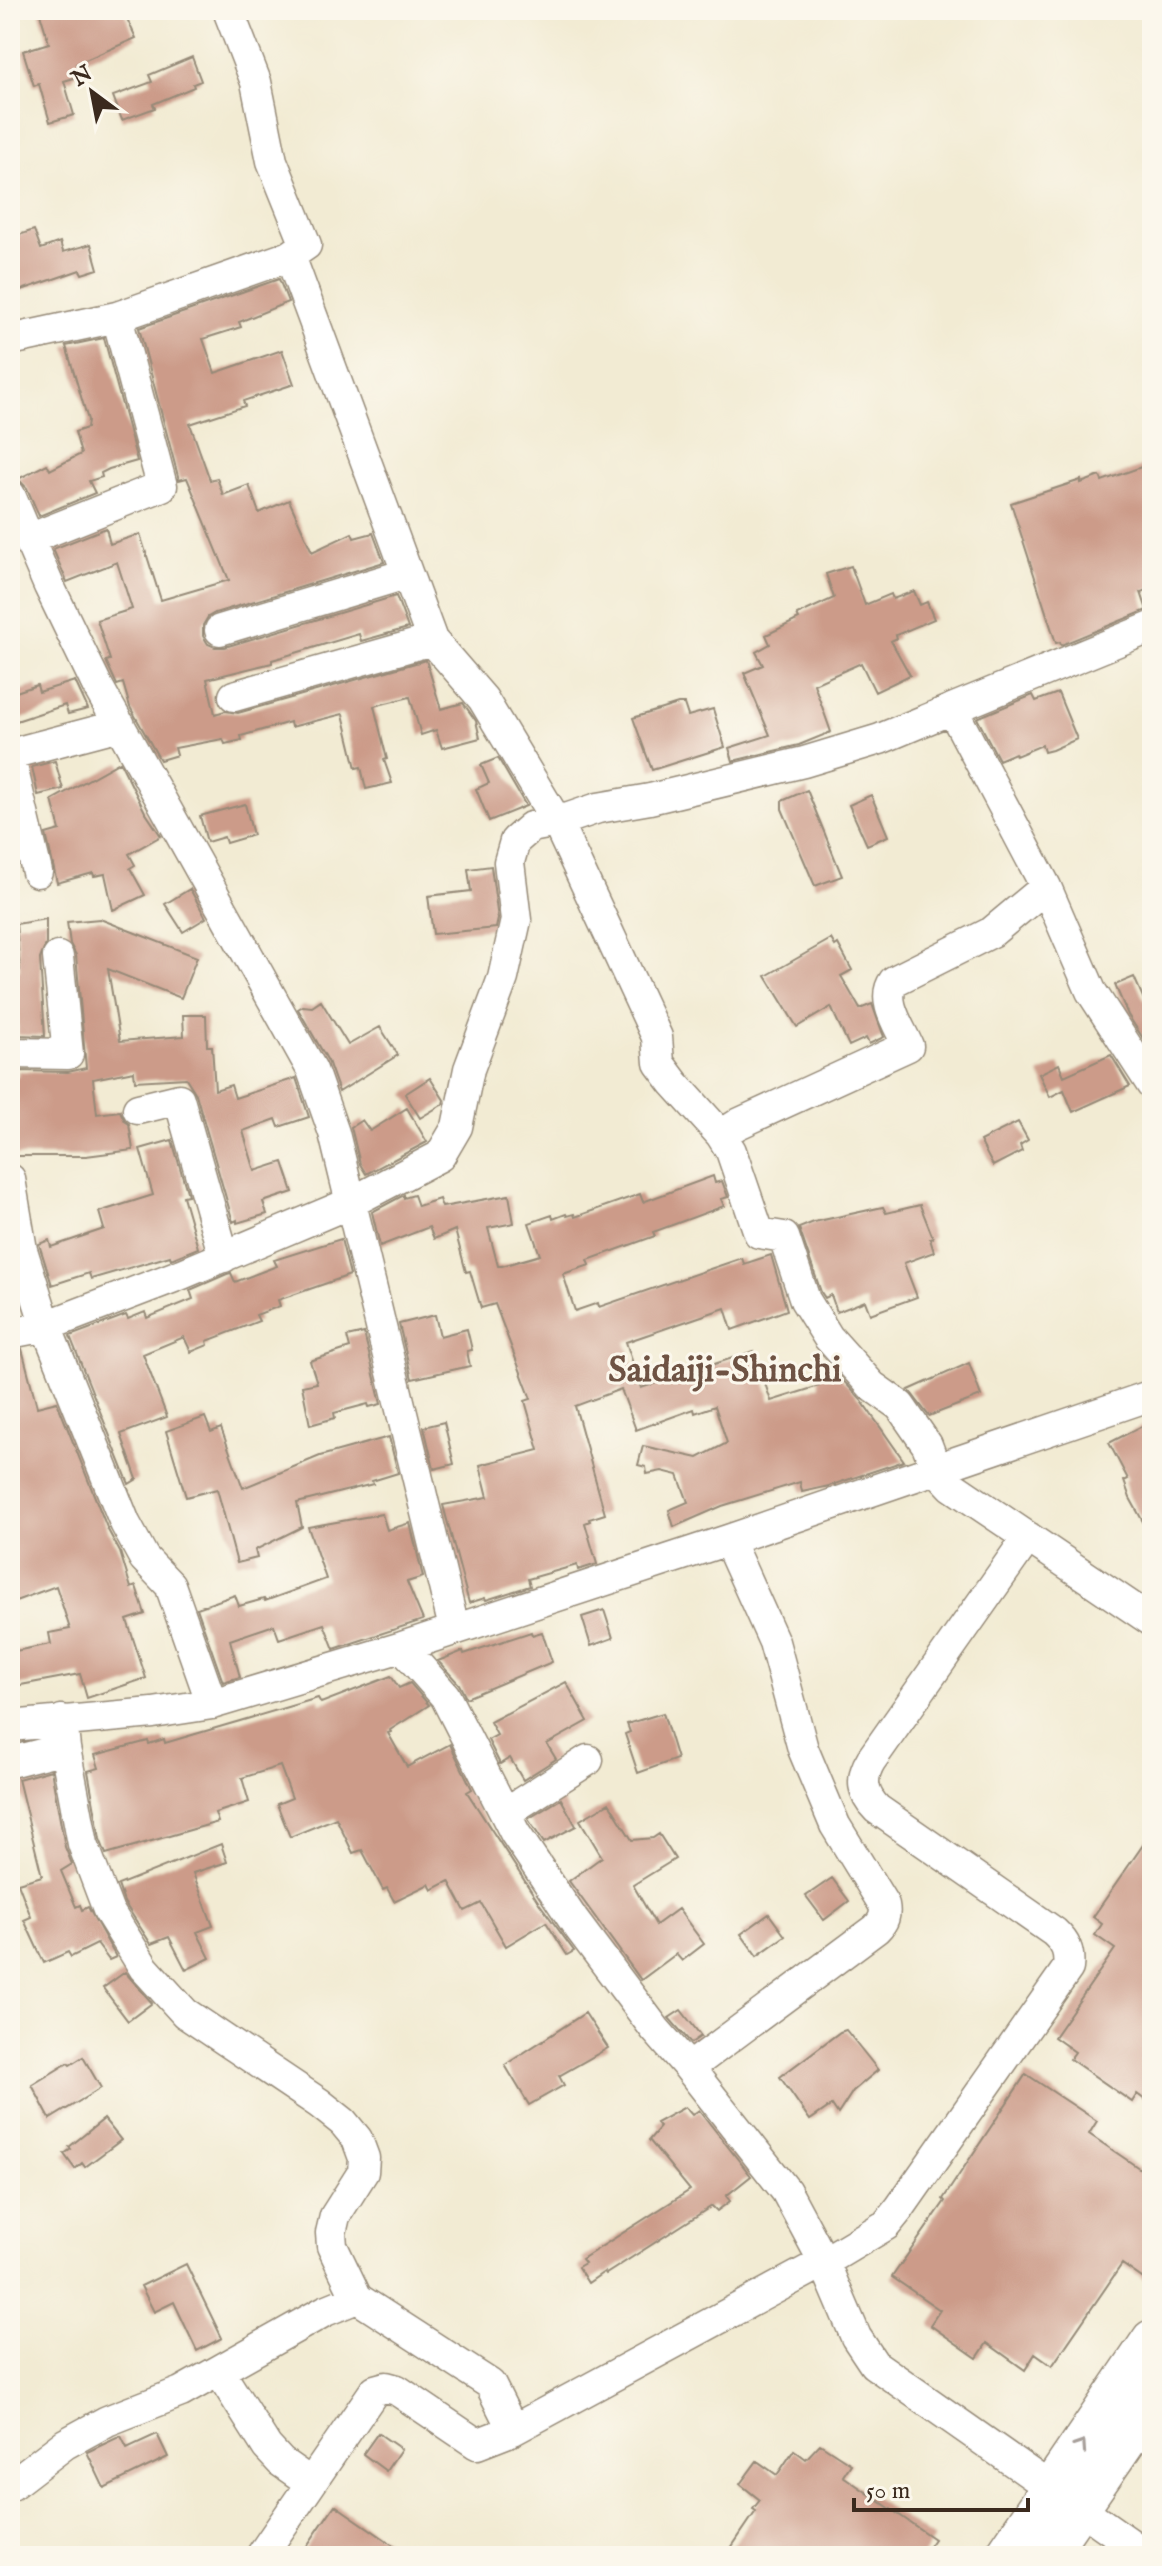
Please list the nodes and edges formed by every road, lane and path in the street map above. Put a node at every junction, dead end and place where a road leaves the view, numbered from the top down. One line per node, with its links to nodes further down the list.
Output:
1 (228, 10): 2 (street)
2 (290, 256): 3 (street); 7 (street)
3 (117, 317): 4 (street); 6 (street)
4 (10, 340)
5 (10, 495): 6 (street)
6 (29, 539): 13 (street)
7 (406, 574): 9 (street); 10 (street)
8 (1152, 627): 12 (street)
9 (220, 630)
10 (432, 640): 11 (street); 15 (street)
11 (234, 696)
12 (952, 709): 15 (street); 17 (street)
13 (120, 725): 14 (street); 24 (street)
14 (10, 756): 16 (street)
15 (557, 822): 22 (street); 24 (street)
16 (37, 872)
17 (1046, 887): 20 (street); 22 (street)
18 (58, 957): 19 (street)
19 (10, 1053)
20 (1152, 1085)
21 (138, 1109): 25 (street)
22 (721, 1135): 29 (street)
23 (10, 1179): 26 (street)
24 (350, 1203): 25 (street); 33 (street)
25 (224, 1257): 26 (street)
26 (46, 1326): 27 (street); 35 (street)
27 (10, 1333)
28 (1152, 1395): 29 (street)
29 (936, 1469): 30 (street); 31 (street)
30 (1028, 1537): 32 (street); 42 (street)
31 (728, 1540): 33 (street); 41 (street)
32 (1152, 1621)
33 (454, 1628): 34 (street)
34 (402, 1647): 35 (street); 40 (street)
35 (212, 1704): 37 (street)
36 (10, 1726): 37 (street)
37 (64, 1734): 39 (street); 43 (street)
38 (588, 1760): 40 (street)
39 (10, 1762)
40 (505, 1813): 41 (street)
41 (689, 2068): 42 (street)
42 (824, 2262): 47 (street); 50 (street)
43 (357, 2298): 45 (street); 47 (street)
44 (1152, 2340): 50 (main road, one-way to 44)
45 (219, 2371): 48 (street); 49 (street)
46 (1152, 2402): 50 (main road)
47 (513, 2430): 48 (street)
48 (311, 2483): 51 (street)
49 (10, 2486)
50 (1065, 2499): 52 (main road); 53 (main road); 54 (street)
51 (261, 2556)
52 (1005, 2556)
53 (1046, 2556)
54 (1148, 2556)

